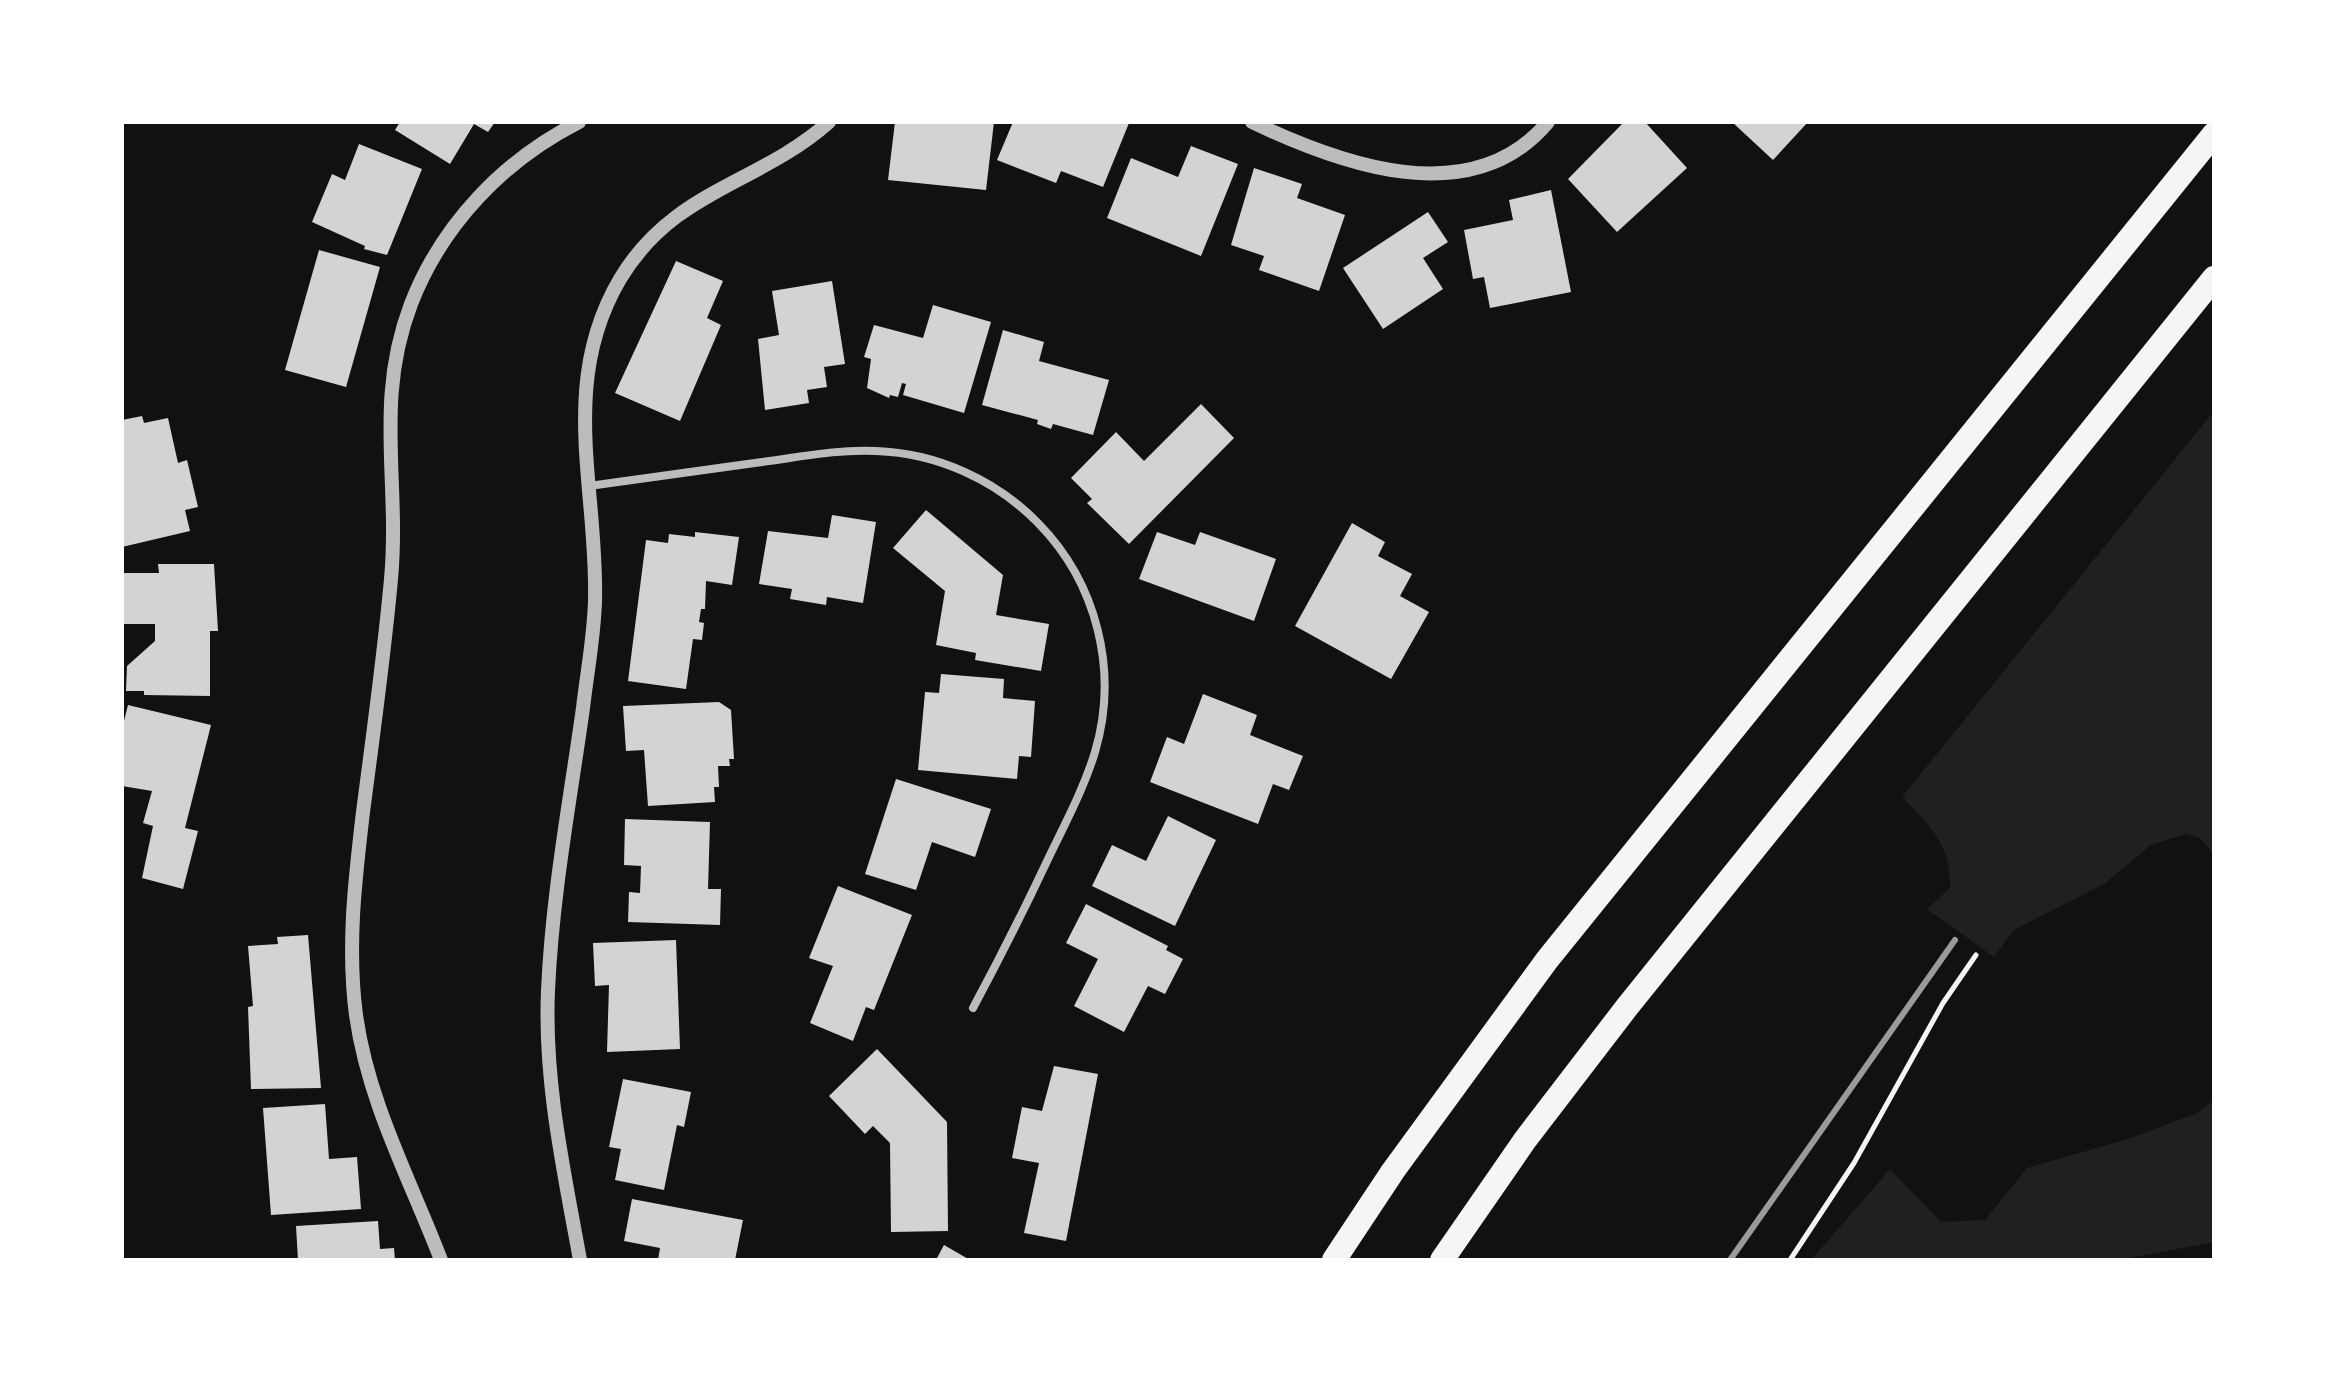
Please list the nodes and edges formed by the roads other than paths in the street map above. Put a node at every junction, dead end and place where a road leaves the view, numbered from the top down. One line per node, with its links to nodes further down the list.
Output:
1 (579, 122): 9 (street)
2 (829, 122): 7 (street)
3 (1252, 122): 4 (street)
4 (1548, 122)
5 (2214, 134): 11 (highway)
6 (2214, 278): 12 (highway)
7 (589, 486): 8 (street); 10 (street)
8 (973, 1008)
9 (441, 1260)
10 (580, 1260)
11 (1334, 1260)
12 (1442, 1260)

